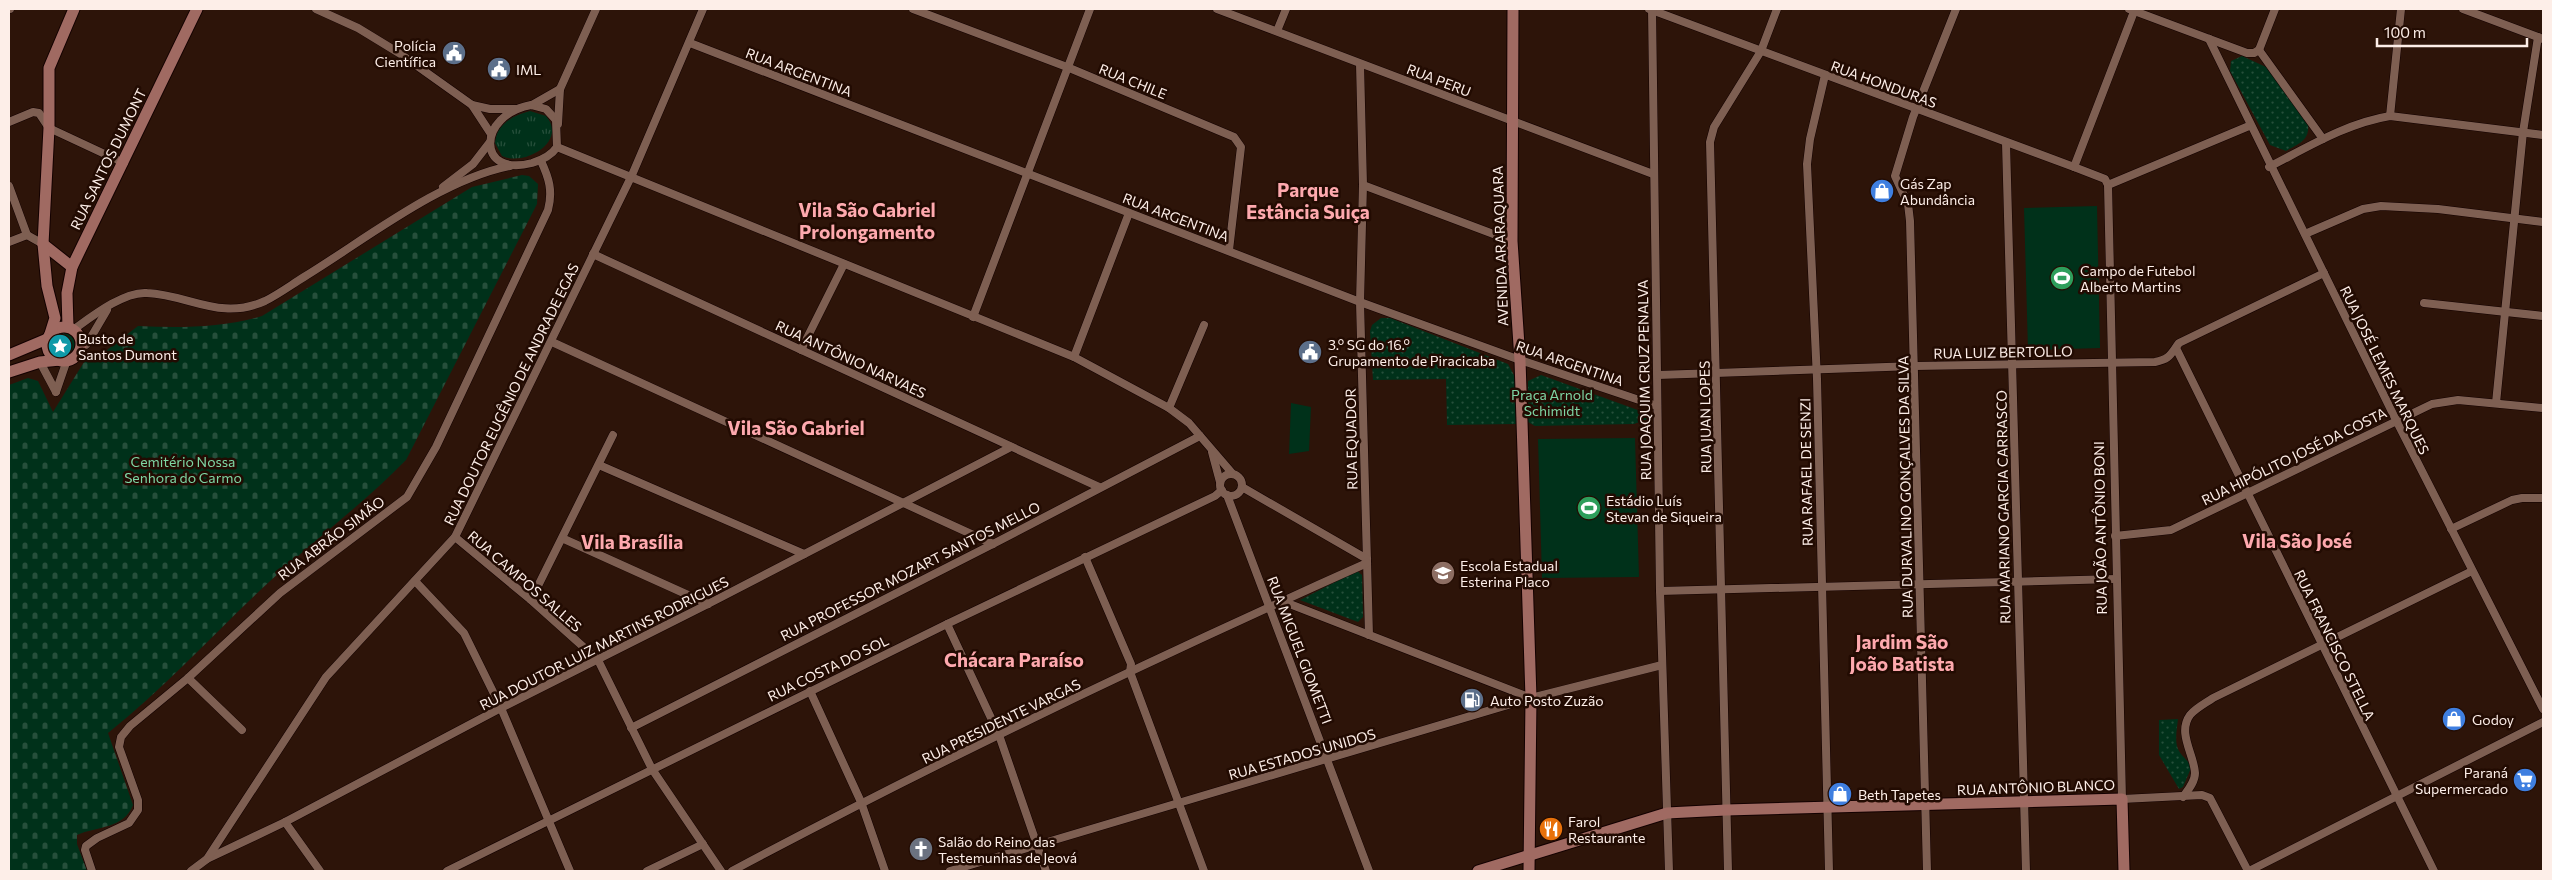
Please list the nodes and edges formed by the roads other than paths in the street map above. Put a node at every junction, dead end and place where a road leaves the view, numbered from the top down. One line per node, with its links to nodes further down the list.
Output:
1 (74, 9): 37 (street)
2 (198, 9): 45 (street, RUA SANTOS DUMONT)
3 (316, 9): 28 (street)
4 (596, 9): 27 (street)
5 (703, 9): 21 (street, RUA DOUTOR EUGÊNIO DE ANDRADE EGAS)
6 (913, 9): 25 (street, RUA CHILE)
7 (1090, 9): 25 (street)
8 (1217, 9): 18 (street, RUA PERU)
9 (1286, 9): 18 (street)
10 (1512, 9): 33 (street, AVENIDA ARARAQUARA)
11 (1651, 9): 23 (street, RUA HONDURAS); 50 (street, RUA JOAQUIM CRUZ PENALVA)
12 (1777, 9): 23 (street)
13 (1956, 9): 31 (street, RUA DURVALINO GONÇALVES DA SILVA)
14 (2275, 9): 22 (street)
15 (2401, 9): 32 (street)
16 (2463, 9): 19 (street)
17 (2133, 10): 20 (street); 47 (street)
18 (1277, 31): 24 (street, RUA PERU)
19 (2541, 38): 38 (street)
20 (2209, 39): 22 (street); 36 (street, RUA JOSÉ LEMES MARQUES)
21 (690, 43): 49 (street, RUA ARGENTINA); 51 (street, RUA DOUTOR EUGÊNIO DE ANDRADE EGAS)
22 (2259, 50): 41 (street)
23 (1761, 51): 26 (street, RUA HONDURAS); 92 (street, RUA JUAN LOPES)
24 (1360, 64): 33 (street, RUA PERU); 52 (street, RUA EQUADOR)
25 (1067, 67): 49 (street); 64 (street, RUA CHILE)
26 (1825, 75): 31 (street, RUA HONDURAS); 90 (street, RUA RAFAEL DE SENZI)
27 (560, 89): 29 (street); 35 (street)
28 (472, 105): 30 (street); 40 (street)
29 (531, 105): 30 (street); 35 (street)
30 (516, 108): 40 (street)
31 (1917, 109): 42 (street, RUA HONDURAS); 89 (street, RUA DURVALINO GONÇALVES DA SILVA)
32 (2390, 116): 38 (street); 41 (street)
33 (1511, 121): 50 (street, RUA PERU); 61 (street, AVENIDA ARARAQUARA)
34 (9, 122): 37 (street)
35 (558, 126): 43 (street)
36 (2249, 126): 48 (street, RUA JOSÉ LEMES MARQUES); 53 (street)
37 (49, 128): 45 (street); 63 (street)
38 (2523, 132): 39 (street); 57 (street)
39 (2543, 135)
40 (490, 138): 46 (street); 55 (street)
41 (2323, 138): 48 (street)
42 (2006, 143): 47 (street, RUA HONDURAS); 88 (street, RUA MARIANO GARCIA CARRASCO)
43 (557, 147): 44 (street); 51 (street, RUA MIGUEL GIOMETTI)
44 (541, 161): 46 (street); 137 (street, RUA ABRÃO SIMÃO)
45 (124, 162): 67 (street, RUA SANTOS DUMONT)
46 (510, 166): 55 (street)
47 (2074, 167): 53 (street, RUA HONDURAS)
48 (2269, 167): 59 (street, RUA JOSÉ LEMES MARQUES)
49 (1028, 174): 56 (street, RUA ARGENTINA); 74 (street)
50 (1653, 174): 93 (street, RUA JOAQUIM CRUZ PENALVA)
51 (632, 175): 65 (street, RUA DOUTOR EUGÊNIO DE ANDRADE EGAS); 66 (street, RUA MIGUEL GIOMETTI)
52 (1363, 185): 61 (street); 69 (street, RUA EQUADOR)
53 (2108, 185): 87 (street, RUA JOÃO ANTÔNIO BONI)
54 (9, 186): 60 (street)
55 (437, 193): 71 (street)
56 (1129, 213): 64 (street, RUA ARGENTINA); 83 (street)
57 (2514, 219): 58 (street); 59 (street); 72 (street)
58 (2543, 222)
59 (2305, 234): 68 (street, RUA JOSÉ LEMES MARQUES)
60 (27, 235): 62 (street); 63 (street)
61 (1512, 241): 85 (street, AVENIDA ARARAQUARA)
62 (9, 242)
63 (43, 244): 67 (street); 77 (street)
64 (1229, 250): 69 (street, RUA ARGENTINA)
65 (593, 254): 78 (street, RUA DOUTOR EUGÊNIO DE ANDRADE EGAS); 81 (street, RUA ANTÔNIO NARVAES)
66 (844, 264): 74 (street, RUA MIGUEL GIOMETTI); 81 (street)
67 (72, 267): 76 (street, RUA SANTOS DUMONT)
68 (2324, 273): 79 (street, RUA LUIZ BERTOLLO); 98 (street, RUA JOSÉ LEMES MARQUES)
69 (1360, 302): 85 (street, RUA ARGENTINA); 118 (street, RUA EQUADOR)
70 (2424, 304): 72 (street)
71 (108, 307): 76 (street); 80 (street)
72 (2505, 311): 73 (street); 94 (street)
73 (2543, 316)
74 (973, 317): 83 (street, RUA MIGUEL GIOMETTI)
75 (1204, 325): 96 (street)
76 (71, 329): 77 (street); 80 (street)
77 (48, 337): 82 (street); 84 (street)
78 (552, 342): 110 (street); 113 (street, RUA DOUTOR EUGÊNIO DE ANDRADE EGAS)
79 (2176, 348): 87 (street, RUA LUIZ BERTOLLO); 108 (street, RUA FRANCISCO STELLA)
80 (80, 349): 84 (street)
81 (801, 350): 101 (street, RUA ANTÔNIO NARVAES)
82 (9, 355)
83 (1074, 357): 96 (street, RUA MIGUEL GIOMETTI)
84 (64, 360): 86 (street); 86 (street)
85 (1520, 360): 95 (street, RUA ARGENTINA); 139 (street, AVENIDA ARARAQUARA)
86 (40, 362): 91 (street)
87 (2111, 363): 88 (street, RUA LUIZ BERTOLLO); 112 (street, RUA JOÃO ANTÔNIO BONI)
88 (2013, 364): 89 (street, RUA LUIZ BERTOLLO); 122 (street, RUA MARIANO GARCIA CARRASCO)
89 (1915, 366): 90 (street, RUA LUIZ BERTOLLO); 123 (street, RUA DURVALINO GONÇALVES DA SILVA)
90 (1817, 369): 92 (street, RUA LUIZ BERTOLLO); 124 (street, RUA RAFAEL DE SENZI)
91 (9, 372)
92 (1717, 372): 93 (street, RUA LUIZ BERTOLLO); 125 (street, RUA JUAN LOPES)
93 (1658, 375): 95 (street, RUA JOAQUIM CRUZ PENALVA)
94 (2496, 403): 97 (street, RUA HIPÓLITO JOSÉ DA COSTA); 98 (street, RUA HIPÓLITO JOSÉ DA COSTA)
95 (1658, 406): 126 (street, RUA JOAQUIM CRUZ PENALVA)
96 (1169, 408): 100 (street, RUA MIGUEL GIOMETTI)
97 (2543, 408)
98 (2396, 420): 108 (street, RUA HIPÓLITO JOSÉ DA COSTA); 111 (street, RUA JOSÉ LEMES MARQUES)
99 (614, 434): 103 (street)
100 (1200, 436): 102 (street, RUA MIGUEL GIOMETTI); 105 (street, RUA PROFESSOR MOZART SANTOS MELLO)
101 (1010, 447): 105 (street, RUA ANTÔNIO NARVAES); 110 (street, RUA DOUTOR LUIZ MARTINS RODRIGUES)
102 (1211, 450): 104 (street, RUA MIGUEL GIOMETTI); 107 (street, RUA MIGUEL GIOMETTI)
103 (599, 465): 114 (street); 116 (street)
104 (1232, 473): 106 (street); 107 (street)
105 (1099, 487): 115 (street, RUA PROFESSOR MOZART SANTOS MELLO)
106 (1242, 487): 107 (street); 118 (street)
107 (1223, 489): 117 (street, RUA COSTA DO SOL); 130 (street, RUA MIGUEL GIOMETTI)
108 (2246, 492): 112 (street, RUA HIPÓLITO JOSÉ DA COSTA); 133 (street, RUA FRANCISCO STELLA)
109 (2543, 498): 111 (street)
110 (906, 503): 115 (street); 116 (street, RUA DOUTOR LUIZ MARTINS RODRIGUES)
111 (2451, 529): 119 (street, RUA JOSÉ LEMES MARQUES)
112 (2115, 536): 120 (street, RUA JOÃO ANTÔNIO BONI)
113 (455, 537): 121 (street, RUA DOUTOR EUGÊNIO DE ANDRADE EGAS); 127 (street, RUA CAMPOS SALLES)
114 (564, 539): 127 (street); 129 (street)
115 (993, 544): 143 (street, RUA PROFESSOR MOZART SANTOS MELLO)
116 (804, 554): 129 (street, RUA DOUTOR LUIZ MARTINS RODRIGUES)
117 (1085, 557): 131 (street, RUA COSTA DO SOL); 136 (street)
118 (1367, 561): 128 (street, RUA PRESIDENTE VARGAS); 132 (street, RUA EQUADOR)
119 (2472, 571): 133 (street); 141 (street, RUA JOSÉ LEMES MARQUES)
120 (2116, 579): 122 (street); 150 (street, RUA JOÃO ANTÔNIO BONI)
121 (414, 581): 140 (street); 163 (street, RUA DOUTOR EUGÊNIO DE ANDRADE EGAS)
122 (2016, 582): 123 (street); 153 (street, RUA MARIANO GARCIA CARRASCO)
123 (1920, 585): 124 (street); 154 (street, RUA DURVALINO GONÇALVES DA SILVA)
124 (1821, 587): 125 (street); 155 (street, RUA RAFAEL DE SENZI)
125 (1720, 590): 126 (street); 156 (street, RUA JUAN LOPES)
126 (1660, 591): 135 (street, RUA JOAQUIM CRUZ PENALVA)
127 (531, 600): 134 (street, RUA CAMPOS SALLES)
128 (1282, 601): 130 (street, RUA PRESIDENTE VARGAS); 132 (street)
129 (708, 604): 134 (street, RUA DOUTOR LUIZ MARTINS RODRIGUES)
130 (1269, 607): 136 (street, RUA PRESIDENTE VARGAS); 146 (street, RUA MIGUEL GIOMETTI)
131 (946, 624): 138 (street, RUA COSTA DO SOL); 145 (street)
132 (1369, 635): 139 (street)
133 (2322, 646): 148 (street); 149 (street, RUA FRANCISCO STELLA)
134 (598, 660): 140 (street, RUA DOUTOR LUIZ MARTINS RODRIGUES); 143 (street, RUA CAMPOS SALLES)
135 (1662, 665): 139 (street, RUA ESTADOS UNIDOS); 157 (street, RUA JOAQUIM CRUZ PENALVA)
136 (1130, 672): 145 (street, RUA PRESIDENTE VARGAS); 152 (street)
137 (188, 678): 144 (street); 164 (street, RUA ABRÃO SIMÃO)
138 (810, 691): 147 (street, RUA COSTA DO SOL); 151 (street)
139 (1531, 698): 146 (street, RUA ESTADOS UNIDOS); 162 (street, AVENIDA ARARAQUARA)
140 (501, 708): 158 (street); 159 (street, RUA DOUTOR LUIZ MARTINS RODRIGUES)
141 (2543, 709)
142 (2543, 722): 149 (street)
143 (631, 728): 147 (street, RUA CAMPOS SALLES)
144 (242, 730)
145 (999, 735): 151 (street, RUA PRESIDENTE VARGAS); 161 (street)
146 (1328, 760): 152 (street, RUA ESTADOS UNIDOS); 176 (street, RUA MIGUEL GIOMETTI)
147 (652, 769): 158 (street, RUA COSTA DO SOL); 160 (street, RUA CAMPOS SALLES)
148 (2183, 797): 150 (street, RUA ANTÔNIO BLANCO); 185 (street, RUA ANTÔNIO BLANCO)
149 (2397, 797): 185 (street); 186 (street, RUA FRANCISCO STELLA)
150 (2122, 799): 153 (street, RUA ANTÔNIO BLANCO); 184 (street, RUA JOÃO ANTÔNIO BONI)
151 (861, 802): 171 (street, RUA PRESIDENTE VARGAS); 172 (street)
152 (1180, 802): 161 (street, RUA ESTADOS UNIDOS); 175 (street)
153 (2024, 803): 154 (street, RUA ANTÔNIO BLANCO); 183 (street, RUA MARIANO GARCIA CARRASCO)
154 (1926, 806): 155 (street, RUA ANTÔNIO BLANCO); 182 (street, RUA DURVALINO GONÇALVES DA SILVA)
155 (1827, 808): 156 (street, RUA ANTÔNIO BLANCO); 181 (street, RUA RAFAEL DE SENZI)
156 (1726, 810): 157 (street, RUA ANTÔNIO BLANCO); 180 (street, RUA JUAN LOPES)
157 (1667, 813): 162 (street, RUA ANTÔNIO BLANCO); 179 (street, RUA JOAQUIM CRUZ PENALVA)
158 (550, 820): 167 (street, RUA COSTA DO SOL); 168 (street)
159 (286, 822): 163 (street, RUA DOUTOR LUIZ MARTINS RODRIGUES); 166 (street)
160 (703, 844): 169 (street); 170 (street, RUA CAMPOS SALLES)
161 (1037, 846): 173 (street, RUA ESTADOS UNIDOS); 174 (street)
162 (1528, 856): 177 (street, RUA ANTÔNIO BLANCO); 178 (street, AVENIDA ARARAQUARA)
163 (207, 859): 165 (street, RUA DOUTOR EUGÊNIO DE ANDRADE EGAS)
164 (92, 871)
165 (191, 871)
166 (320, 871)
167 (447, 871)
168 (570, 871)
169 (647, 871)
170 (721, 871)
171 (732, 871)
172 (884, 871)
173 (950, 871)
174 (1046, 871)
175 (1204, 871)
176 (1369, 871)
177 (1478, 871)
178 (1529, 871)
179 (1669, 871)
180 (1728, 871)
181 (1829, 871)
182 (1927, 871)
183 (2026, 871)
184 (2124, 871)
185 (2248, 871)
186 (2434, 871)

